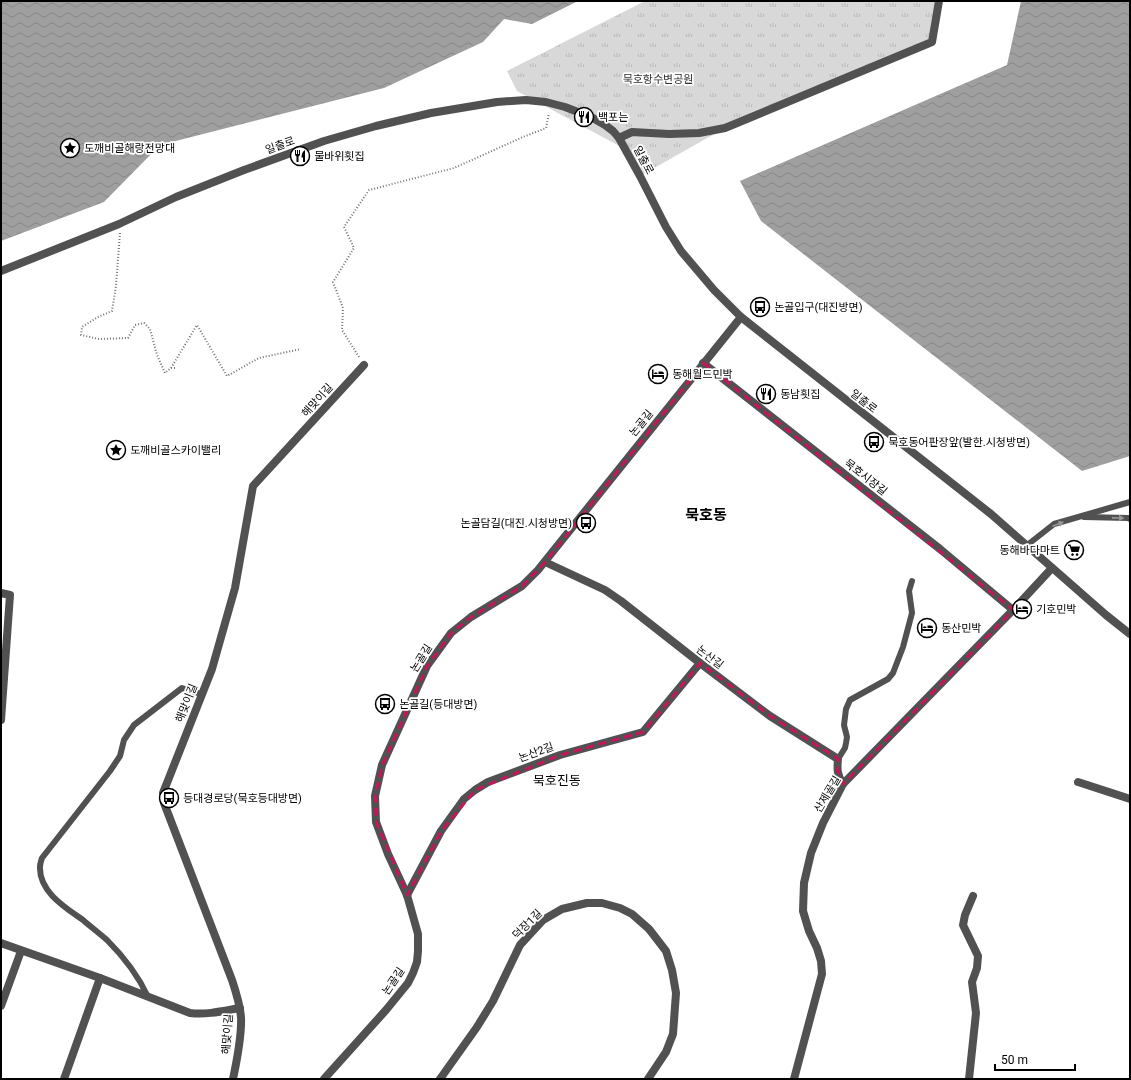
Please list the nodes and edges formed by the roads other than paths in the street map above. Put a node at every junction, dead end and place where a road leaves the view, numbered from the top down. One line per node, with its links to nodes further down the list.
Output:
1 (940, 1): 2 (street)
2 (619, 138): 3 (street, 일출로); 4 (street, 일출로)
3 (1, 271)
4 (741, 317): 5 (street, 논골길); 10 (street, 일출로)
5 (703, 363): 11 (street, 논골길); 15 (street, 묵호시장길)
6 (364, 365): 18 (street, 해맞이길)
7 (1130, 502): 8 (lane)
8 (1078, 517): 9 (lane, one-way to 9); 10 (lane, one-way to 8)
9 (1130, 519)
10 (1026, 546): 12 (street, 일출로)
11 (545, 562): 17 (street, 논산길); 24 (street, 논골길)
12 (1052, 568): 15 (street, 산제골길); 16 (street, 일출로)
13 (912, 581): 20 (lane)
14 (1, 594): 19 (street)
15 (1013, 610): 22 (street, 산제골길)
16 (1130, 634)
17 (700, 663): 20 (street, 논산길); 24 (street, 논산2길)
18 (201, 694): 29 (lane); 31 (street, 해맞이길)
19 (1, 720)
20 (838, 759): 22 (street)
21 (1078, 782): 23 (street)
22 (843, 784): 37 (street, 산제골길)
23 (1130, 799)
24 (407, 895): 34 (street, 논골길)
25 (973, 896): 38 (street)
26 (1, 943): 27 (street)
27 (21, 951): 28 (street); 30 (street)
28 (100, 978): 29 (street); 32 (street)
29 (148, 997): 31 (street)
30 (1, 1006)
31 (240, 1008): 33 (street, 해맞이길)
32 (64, 1079)
33 (233, 1079)
34 (324, 1079)
35 (440, 1079): 36 (street, 덕장1길)
36 (648, 1079)
37 (794, 1079)
38 (969, 1079)

